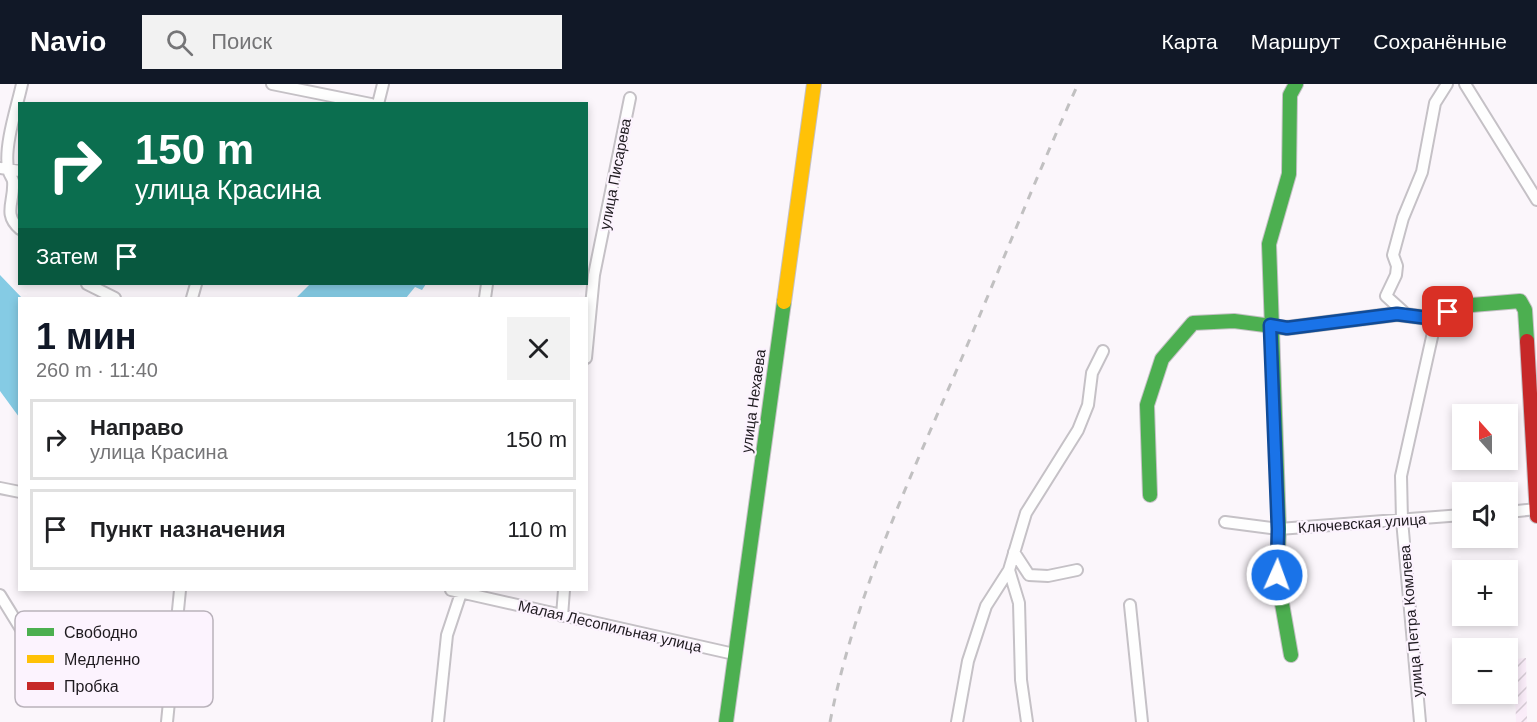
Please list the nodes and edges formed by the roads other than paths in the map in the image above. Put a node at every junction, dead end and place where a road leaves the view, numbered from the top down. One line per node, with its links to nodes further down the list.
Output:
1 (22, 84): 9 (street)
2 (272, 84): 10 (street)
3 (383, 84): 11 (street)
4 (814, 84): 46 (street, улица Нехаева)
5 (1296, 84): 22 (street)
6 (1447, 84): 19 (street)
7 (1465, 84): 14 (street)
8 (630, 98): 16 (street, улица Писарева)
9 (18, 102)
10 (361, 102)
11 (378, 102)
12 (18, 104): 13 (street)
13 (4, 168): 15 (street)
14 (1537, 200)
15 (18, 228)
16 (590, 275): 20 (street, улица Писарева)
17 (89, 285): 18 (street)
18 (114, 297)
19 (1408, 315): 21 (street); 22 (street)
20 (588, 316)
21 (1436, 319): 27 (street); 31 (street, улица Петра Комлева)
22 (1270, 325): 26 (street); 33 (street)
23 (1103, 351): 34 (street)
24 (0, 488): 25 (street)
25 (18, 492)
26 (1150, 495)
27 (1537, 509): 28 (street); 30 (street)
28 (1518, 511)
29 (1452, 516): 31 (street, Ключевская улица)
30 (1537, 516)
31 (1402, 520): 33 (street, Ключевская улица); 55 (street, улица Петра Комлева)
32 (1226, 522): 33 (street, Ключевская улица)
33 (1278, 529): 47 (street)
34 (1014, 552): 35 (street); 36 (street)
35 (1009, 570): 52 (street); 53 (street)
36 (1077, 570)
37 (180, 591): 43 (street)
38 (458, 591): 50 (street)
39 (462, 591): 44 (street, Малая Лесопильная улица)
40 (564, 591): 44 (street)
41 (0, 595): 45 (street)
42 (1130, 605): 54 (street)
43 (178, 611)
44 (562, 616): 46 (street, Малая Лесопильная улица)
45 (15, 620)
46 (734, 654): 51 (street, улица Нехаева)
47 (1291, 655)
48 (169, 707): 49 (street)
49 (167, 722)
50 (438, 722)
51 (726, 722)
52 (957, 722)
53 (1027, 722)
54 (1142, 722)
55 (1420, 722)

